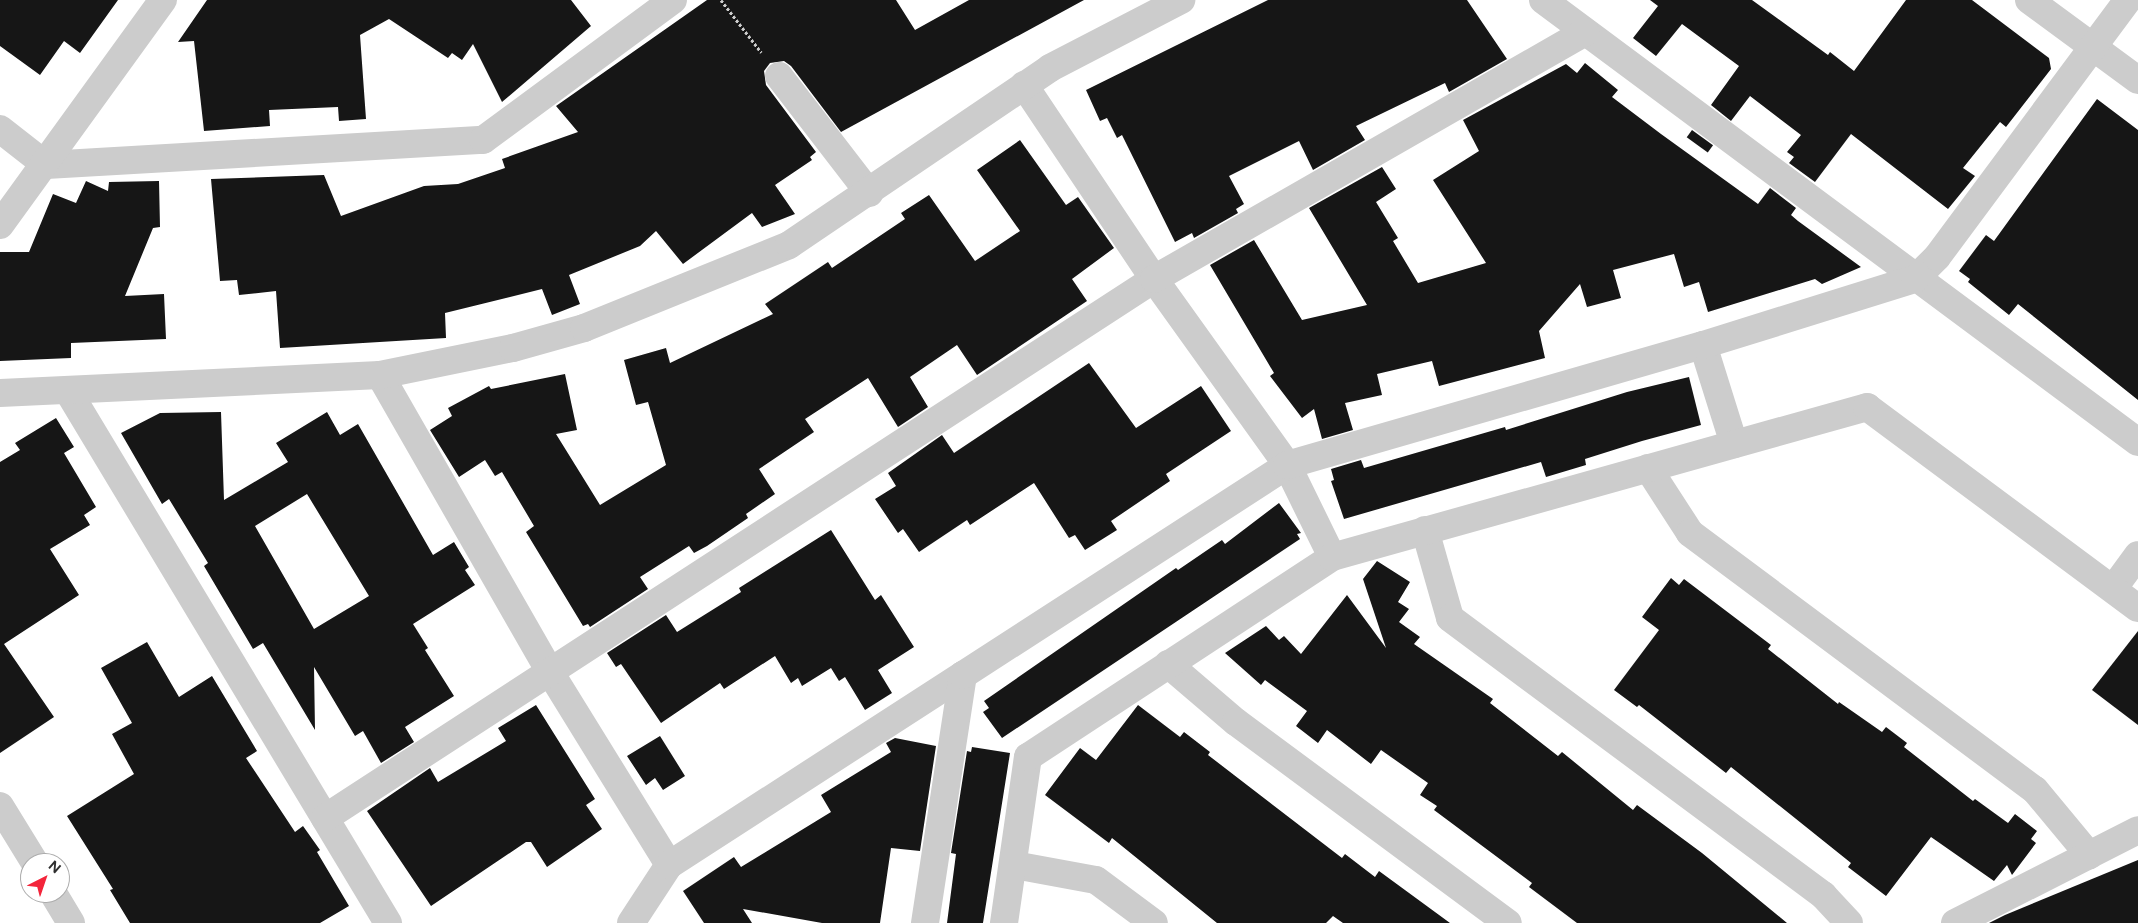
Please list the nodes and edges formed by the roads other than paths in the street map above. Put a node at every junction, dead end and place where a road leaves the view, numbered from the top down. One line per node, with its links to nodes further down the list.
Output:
1 (163, 0): 13 (street)
2 (673, 0): 13 (street)
3 (1181, 0): 11 (street)
4 (1543, 0): 7 (street)
5 (2029, 0): 8 (street)
6 (2128, 0): 8 (street)
7 (1585, 32): 16 (street); 17 (street)
8 (2093, 47): 10 (street); 17 (street)
9 (780, 76): 14 (street)
10 (2138, 80)
11 (1024, 85): 14 (street); 16 (street)
12 (0, 129): 13 (street)
13 (46, 165): 15 (street)
14 (869, 193): 19 (street)
15 (0, 225)
16 (1154, 279): 24 (street); 32 (street)
17 (1915, 279): 18 (street); 22 (street)
18 (1703, 345): 23 (street); 24 (street)
19 (380, 375): 20 (street); 32 (street)
20 (68, 391): 21 (street); 35 (street)
21 (0, 393)
22 (2138, 442)
23 (1734, 444): 25 (street); 29 (street)
24 (1287, 465): 28 (street); 33 (street)
25 (1648, 468): 26 (street); 38 (street)
26 (1424, 530): 28 (street); 49 (street)
27 (2138, 555): 29 (street)
28 (1332, 557): 31 (street)
29 (2113, 589): 30 (street)
30 (2138, 608)
31 (1168, 664): 40 (street); 48 (street)
32 (550, 672): 35 (street); 39 (street)
33 (963, 675): 39 (street); 45 (street)
34 (0, 806): 37 (street)
35 (325, 818): 43 (street)
36 (2138, 830): 38 (street)
37 (28, 853)
38 (2089, 855): 50 (street)
39 (669, 865): 44 (street)
40 (1014, 865): 46 (street); 47 (street)
41 (59, 903): 42 (street)
42 (71, 923)
43 (388, 923)
44 (631, 923)
45 (925, 923)
46 (1004, 923)
47 (1154, 923)
48 (1508, 923)
49 (1849, 923)
50 (1955, 923)

